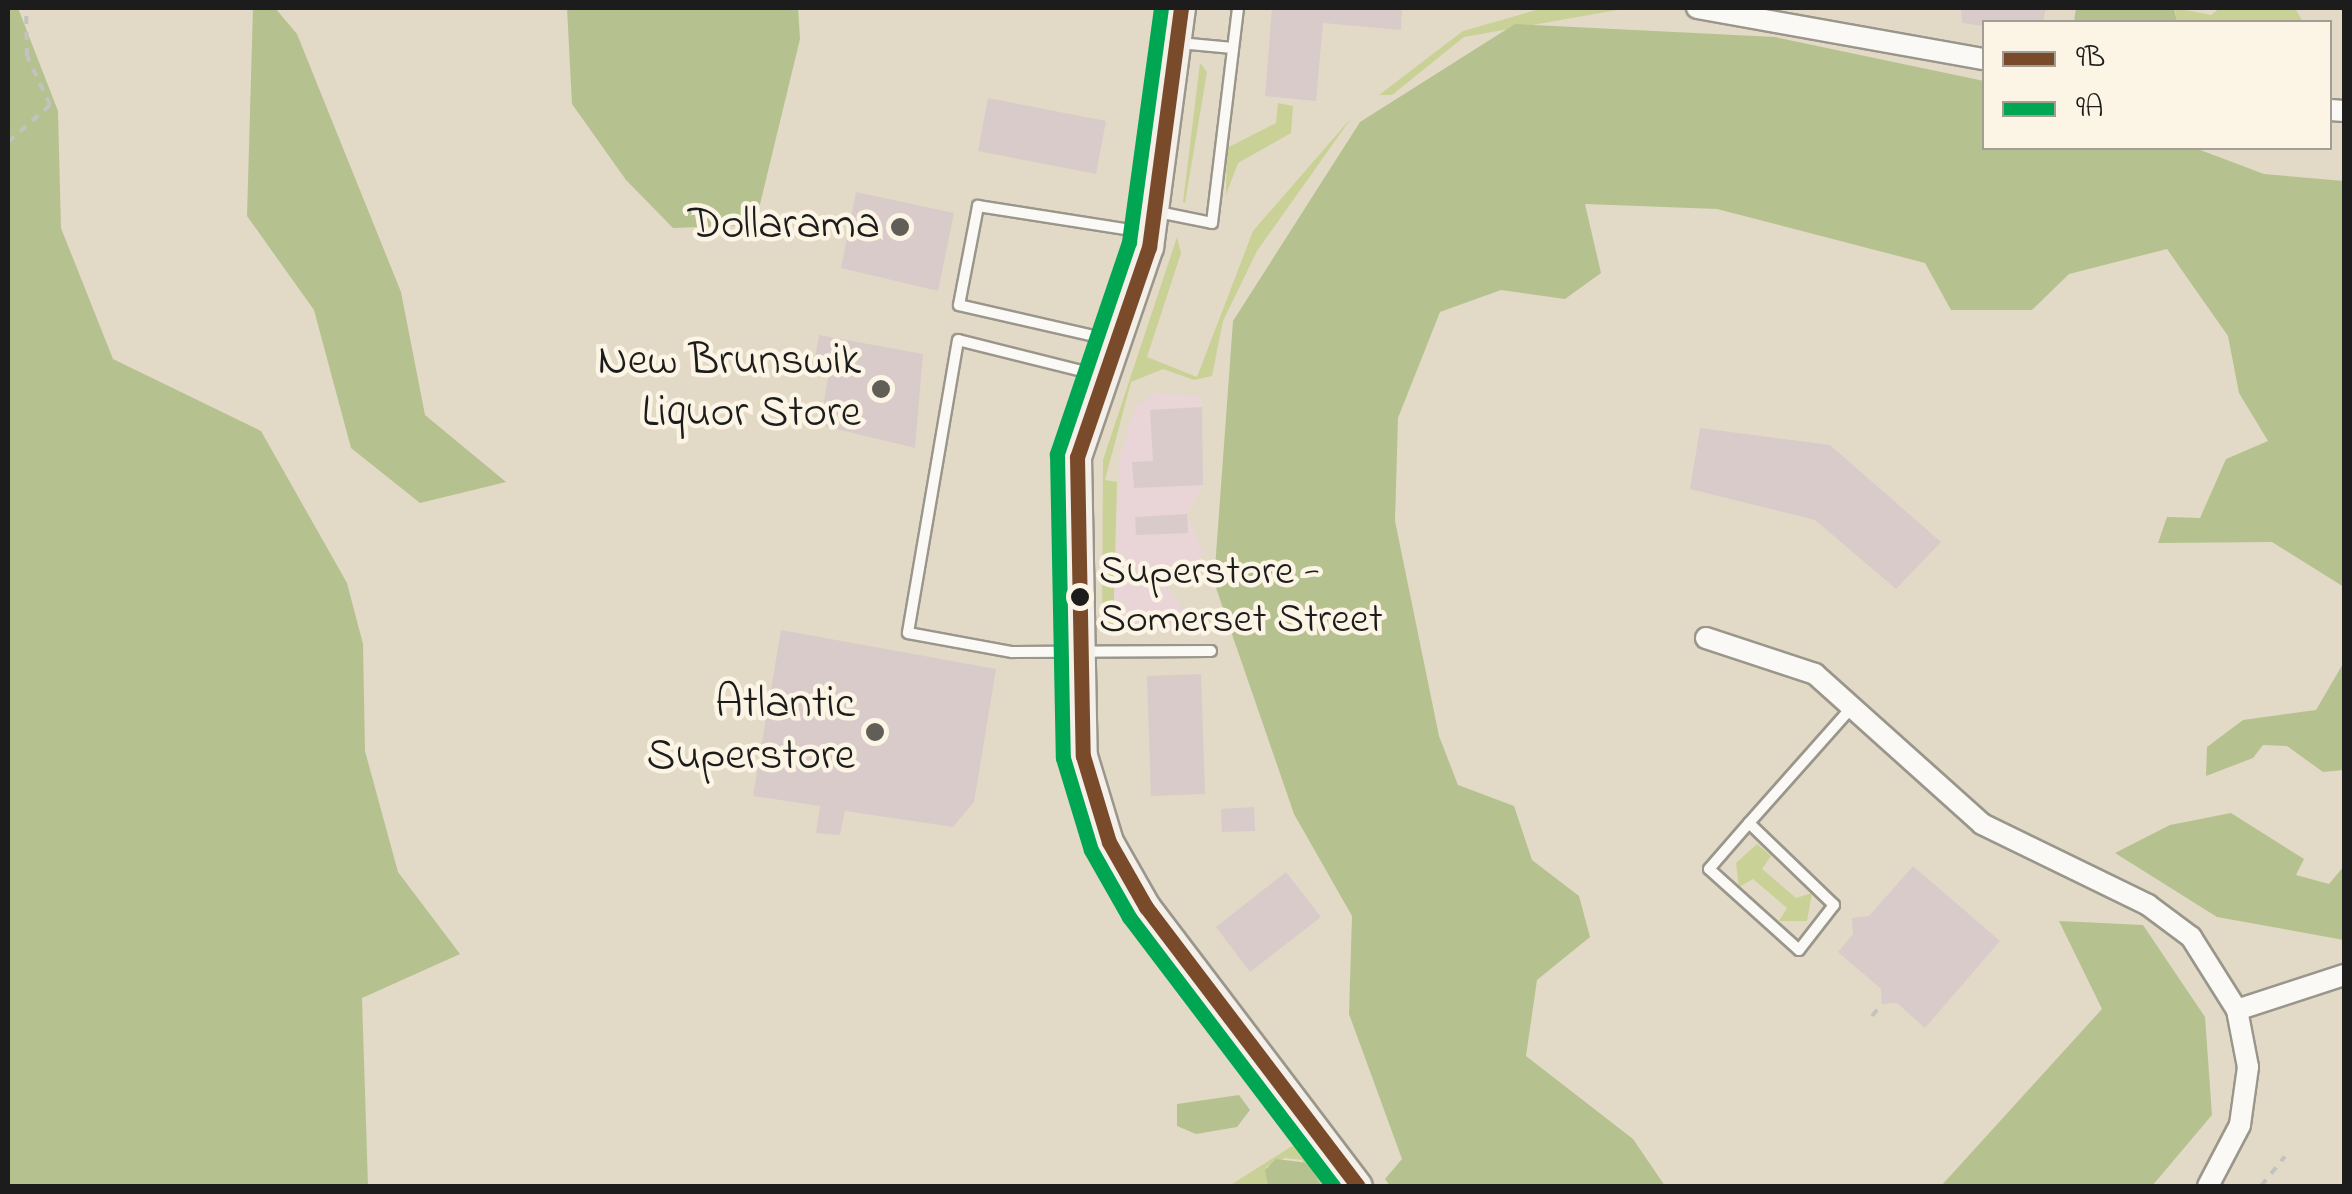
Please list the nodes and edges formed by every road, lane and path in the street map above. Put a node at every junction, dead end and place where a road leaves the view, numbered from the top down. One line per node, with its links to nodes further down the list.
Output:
1 (26, 8): 8 (path)
2 (1181, 8): 5 (main road)
3 (1238, 8): 6 (lane)
4 (1697, 8): 7 (street)
5 (1177, 42): 6 (lane); 9 (main road)
6 (1233, 48): 9 (lane)
7 (1982, 59)
8 (8, 142)
9 (1154, 222): 10 (main road); 10 (lane)
10 (1116, 341): 11 (main road)
11 (1102, 376): 14 (main road); 14 (lane)
12 (1706, 638): 15 (street)
13 (1211, 651): 14 (lane)
14 (1076, 652): 22 (main road)
15 (1854, 705): 16 (lane); 19 (street)
16 (1749, 824): 16 (lane)
17 (2344, 975): 19 (street)
18 (1882, 1004): 20 (path)
19 (2237, 1010): 23 (street)
20 (1872, 1016)
21 (2285, 1156): 24 (path)
22 (1358, 1186)
23 (2208, 1186)
24 (2261, 1186)

